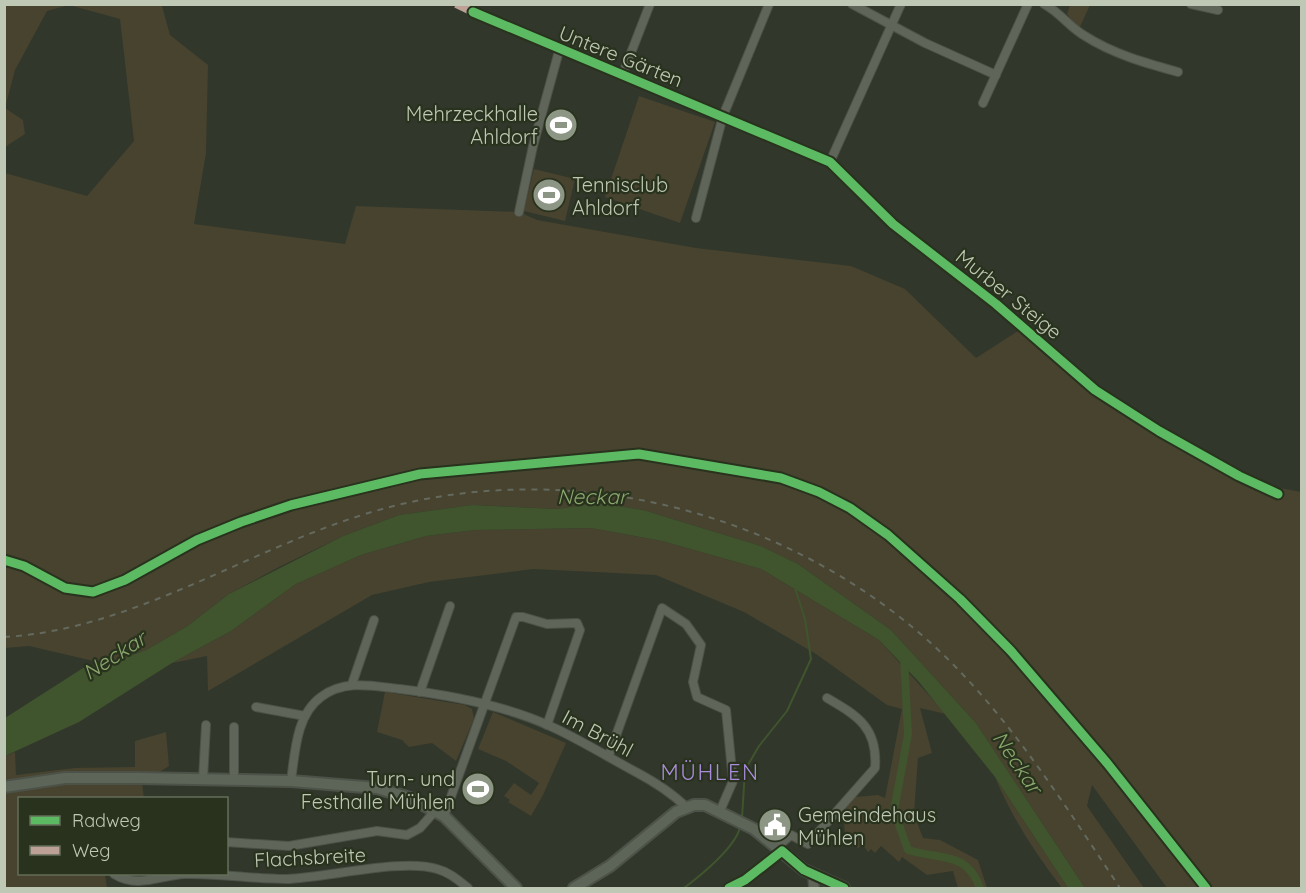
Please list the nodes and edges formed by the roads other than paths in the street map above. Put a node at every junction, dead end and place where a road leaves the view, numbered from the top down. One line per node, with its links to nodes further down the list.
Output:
1 (650, 4): 16 (street)
2 (769, 4): 18 (street)
3 (852, 4): 12 (street)
4 (901, 4): 12 (street)
5 (1028, 4): 15 (street)
6 (1044, 4): 11 (street)
7 (1065, 4): 11 (street)
8 (1191, 4): 9 (street)
9 (1218, 10)
10 (472, 12): 13 (street, Untere Gärten)
11 (1059, 12): 14 (street)
12 (891, 25): 15 (street); 19 (street)
13 (559, 51): 16 (street, Untere Gärten); 20 (street, Untere Gärten)
14 (1178, 72)
15 (996, 75): 17 (street)
16 (622, 76): 18 (street, Untere Gärten)
17 (983, 103)
18 (723, 116): 19 (street, Murber Steige); 21 (street)
19 (830, 162): 22 (street, Murber Steige)
20 (519, 212)
21 (696, 218)
22 (1278, 494)
23 (450, 606): 26 (street)
24 (374, 620): 25 (street)
25 (352, 684): 26 (street, Im Brühl); 30 (street, Im Brühl)
26 (420, 692): 28 (street, Im Brühl)
27 (827, 699): 43 (street)
28 (485, 705): 32 (street, Im Brühl); 32 (street); 41 (street)
29 (256, 707): 30 (street)
30 (305, 716): 37 (street, Im Brühl)
31 (206, 725): 35 (street)
32 (547, 725): 34 (street, Im Brühl)
33 (234, 727): 36 (street)
34 (609, 755): 39 (street, Im Brühl); 40 (street)
35 (203, 779): 36 (main road); 38 (main road)
36 (234, 779): 37 (main road)
37 (291, 781): 41 (main road)
38 (4, 787)
39 (686, 807): 40 (main road); 50 (main road)
40 (720, 811): 43 (main road)
41 (439, 814): 42 (street, Flachsbreite); 49 (main road)
42 (228, 842)
43 (779, 849): 47 (main road); 51 (street)
44 (120, 875): 45 (street, Flachsbreite)
45 (179, 875)
46 (205, 875): 48 (street, Flachsbreite)
47 (813, 875): 52 (street); 53 (main road)
48 (468, 888)
49 (516, 888)
50 (574, 888)
51 (729, 888)
52 (814, 888)
53 (844, 888)

